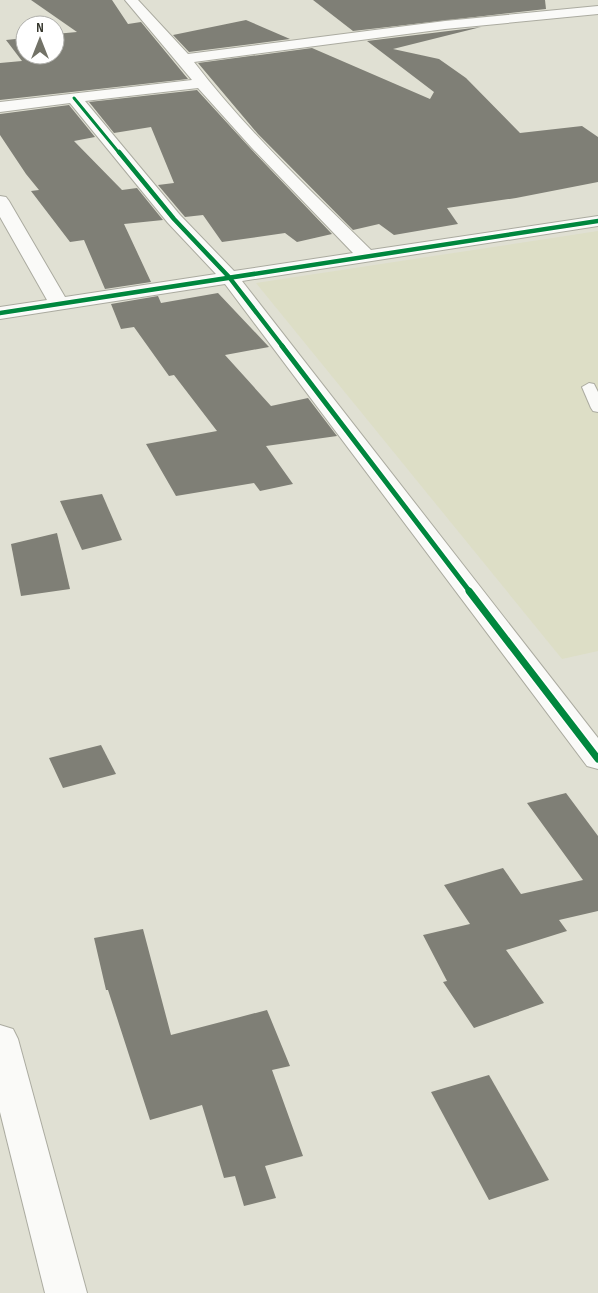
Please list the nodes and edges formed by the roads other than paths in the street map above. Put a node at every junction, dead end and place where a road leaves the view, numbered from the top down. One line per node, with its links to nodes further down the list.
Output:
1 (131, 0): 3 (street)
2 (598, 10): 3 (street)
3 (184, 59): 4 (street)
4 (202, 83): 5 (street); 9 (street)
5 (74, 98): 6 (street); 10 (street)
6 (0, 107)
7 (0, 201): 11 (street)
8 (598, 221): 9 (street)
9 (366, 256): 10 (street)
10 (230, 277): 11 (street); 15 (street)
11 (59, 304): 12 (street)
12 (0, 313)
13 (589, 388): 14 (lane)
14 (598, 408)
15 (598, 759)
16 (0, 1039): 17 (street)
17 (66, 1293)

